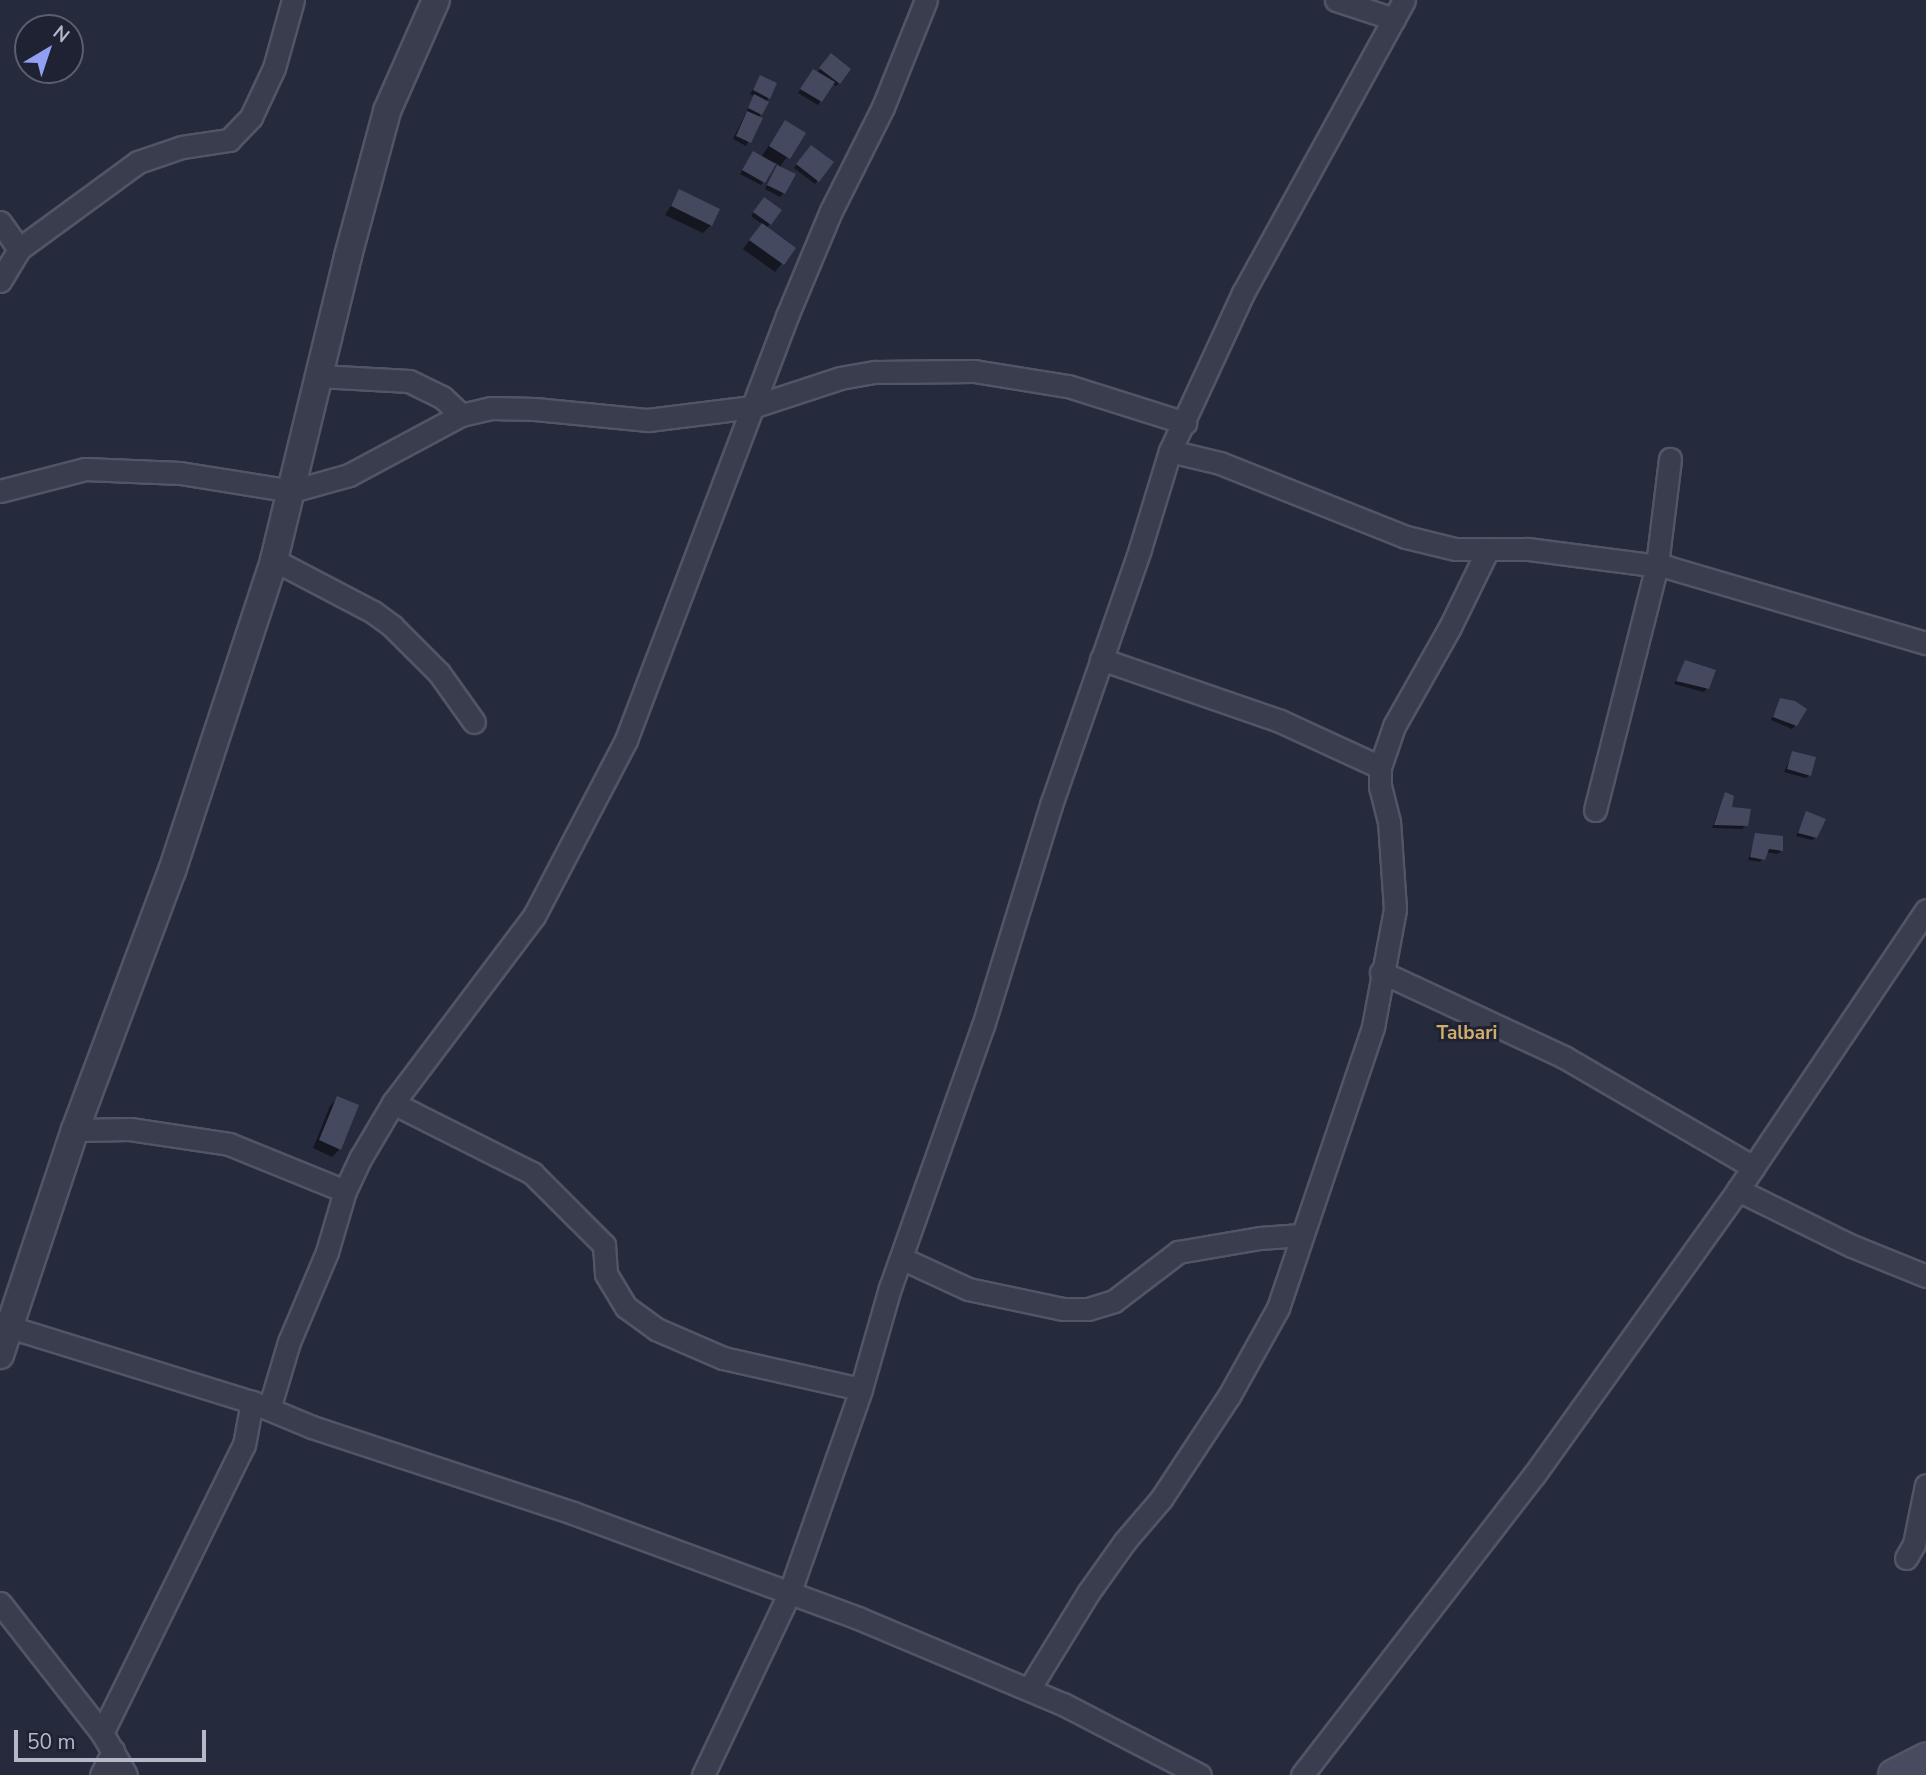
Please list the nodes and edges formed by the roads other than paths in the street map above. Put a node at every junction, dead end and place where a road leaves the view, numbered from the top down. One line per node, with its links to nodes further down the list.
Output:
1 (293, 0): 7 (street)
2 (436, 0): 9 (street)
3 (926, 0): 10 (street)
4 (1335, 0): 5 (street)
5 (1399, 10): 12 (street)
6 (0, 222): 7 (street)
7 (19, 249): 8 (street)
8 (0, 281)
9 (319, 376): 11 (street); 16 (street)
10 (752, 407): 11 (street); 12 (street); 27 (street)
11 (461, 415): 16 (street)
12 (1185, 423): 13 (street)
13 (1170, 451): 17 (street); 21 (street)
14 (1670, 459): 19 (street)
15 (0, 491): 16 (street)
16 (292, 491): 18 (street)
17 (1487, 551): 19 (street); 23 (street)
18 (274, 560): 22 (street); 28 (street)
19 (1657, 565): 20 (street); 24 (street)
20 (1926, 643)
21 (1101, 659): 23 (street); 33 (street)
22 (474, 722)
23 (1380, 767): 26 (street)
24 (1595, 810)
25 (1926, 910): 29 (street)
26 (1381, 972): 29 (street); 32 (street)
27 (393, 1103): 31 (street); 37 (street)
28 (75, 1130): 31 (street); 35 (street)
29 (1753, 1167): 30 (street)
30 (1738, 1190): 34 (street); 50 (street)
31 (345, 1191): 38 (street)
32 (1301, 1235): 33 (street); 43 (street)
33 (901, 1258): 37 (street)
34 (1926, 1276)
35 (5, 1325): 36 (street); 38 (street)
36 (0, 1355)
37 (861, 1388): 41 (street)
38 (261, 1406): 41 (street); 44 (street)
39 (1926, 1485): 40 (street)
40 (1906, 1558)
41 (789, 1594): 43 (street); 48 (street)
42 (0, 1603): 44 (street)
43 (1029, 1689): 49 (street)
44 (108, 1742): 46 (street); 47 (street)
45 (1926, 1759): 51 (main road)
46 (100, 1775)
47 (126, 1775)
48 (703, 1775)
49 (1200, 1775)
50 (1302, 1775)
51 (1894, 1775)

